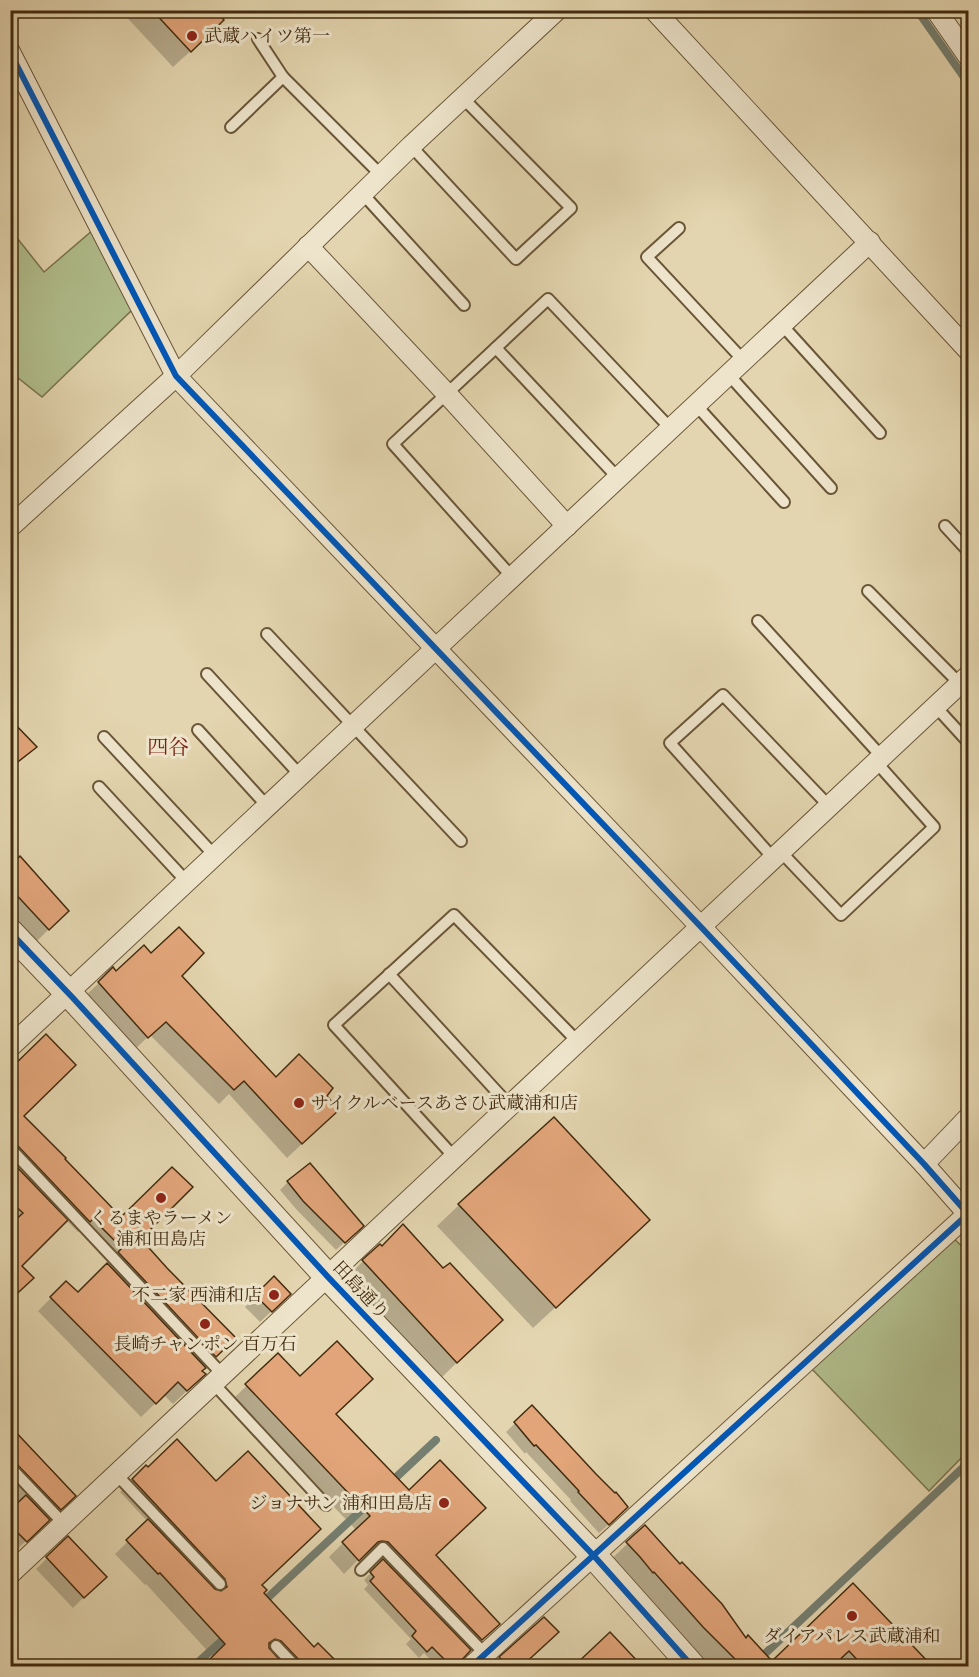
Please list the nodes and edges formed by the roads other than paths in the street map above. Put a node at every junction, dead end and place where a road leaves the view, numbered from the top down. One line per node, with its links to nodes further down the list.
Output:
1 (557, 10): 8 (street)
2 (654, 10): 14 (street)
3 (936, 10): 6 (street)
4 (258, 39): 7 (lane)
5 (10, 52): 22 (street)
6 (969, 56)
7 (283, 77): 9 (lane); 11 (lane)
8 (463, 98): 10 (street); 10 (lane)
9 (231, 127)
10 (411, 146): 11 (street)
11 (381, 175): 12 (street)
12 (362, 193): 15 (street); 16 (lane)
13 (679, 228): 20 (lane)
14 (870, 242): 17 (street); 19 (street)
15 (308, 246): 22 (street); 23 (street)
16 (464, 305)
17 (782, 325): 20 (street); 26 (lane)
18 (496, 348): 23 (lane); 25 (lane); 27 (lane)
19 (969, 350)
20 (744, 361): 21 (street)
21 (729, 375): 24 (street); 28 (lane)
22 (176, 376): 32 (street); 38 (street)
23 (447, 394): 30 (street); 34 (lane)
24 (696, 405): 25 (street); 29 (lane)
25 (670, 429): 27 (street)
26 (880, 433)
27 (618, 478): 30 (street)
28 (831, 488)
29 (784, 502)
30 (567, 526): 34 (street)
31 (945, 526): 33 (lane)
32 (10, 527)
33 (969, 550)
34 (512, 577): 38 (street)
35 (868, 591): 40 (lane)
36 (758, 621): 46 (lane)
37 (267, 634): 42 (lane)
38 (436, 649): 42 (street); 55 (street)
39 (207, 674): 47 (lane)
40 (964, 680): 41 (street)
41 (936, 707): 45 (lane); 46 (street)
42 (353, 726): 47 (street); 51 (lane)
43 (198, 730): 49 (lane)
44 (104, 737): 53 (lane)
45 (969, 742)
46 (880, 760): 50 (street); 52 (lane)
47 (300, 776): 49 (street)
48 (99, 787): 54 (lane)
49 (267, 806): 53 (street)
50 (830, 806): 52 (street); 52 (lane)
51 (461, 841)
52 (777, 855): 55 (street)
53 (214, 856): 54 (street)
54 (186, 882): 58 (street)
55 (701, 927): 59 (street); 65 (street)
56 (10, 932): 58 (street, 田島通り)
57 (389, 974): 59 (lane); 61 (lane); 64 (lane)
58 (69, 993): 60 (street); 66 (street, 田島通り)
59 (578, 1042): 61 (street)
60 (10, 1047)
61 (510, 1106): 64 (street)
62 (969, 1118): 65 (street)
63 (10, 1148): 67 (lane)
64 (455, 1158): 66 (street)
65 (924, 1164): 72 (street)
66 (328, 1277): 67 (street); 72 (street, 田島通り)
67 (218, 1379): 69 (street); 70 (lane)
68 (10, 1467): 71 (lane)
69 (117, 1475): 71 (street); 75 (lane)
70 (326, 1505)
71 (64, 1524): 74 (street)
72 (594, 1556): 77 (street); 79 (street, 田島通り)
73 (361, 1570): 77 (lane)
74 (10, 1574)
75 (220, 1584)
76 (276, 1646): 78 (lane)
77 (479, 1660)
78 (295, 1666)
79 (692, 1666)

